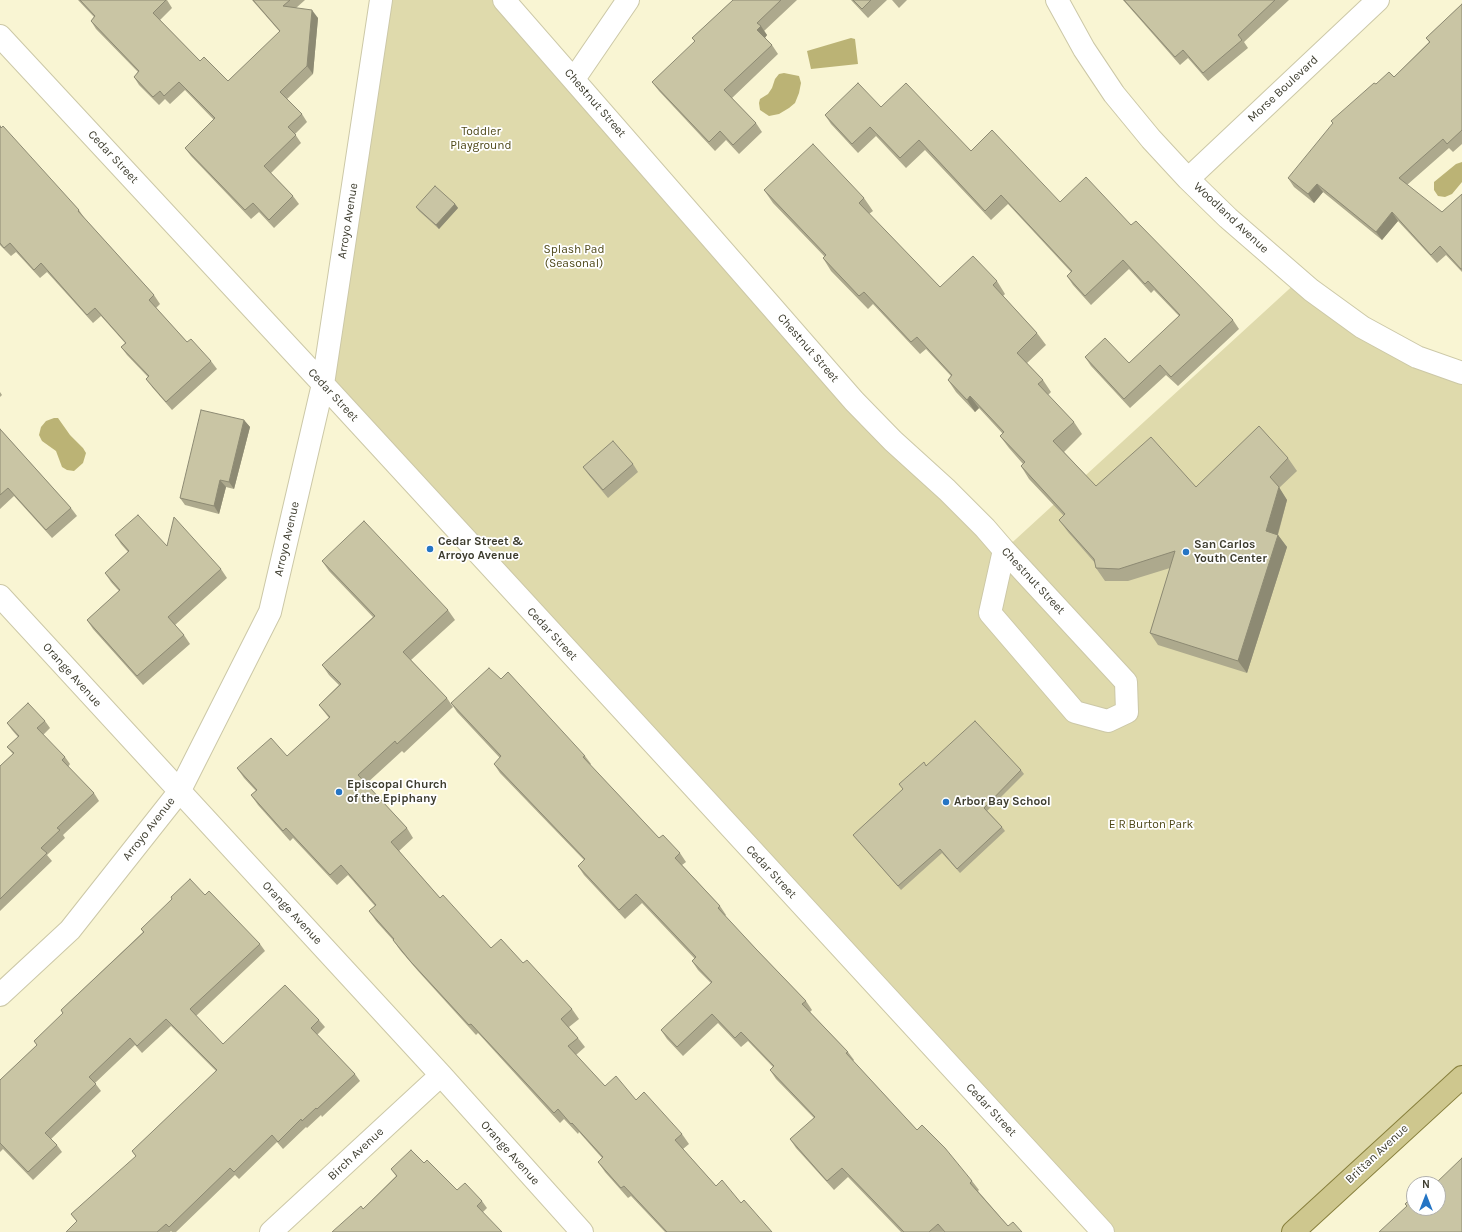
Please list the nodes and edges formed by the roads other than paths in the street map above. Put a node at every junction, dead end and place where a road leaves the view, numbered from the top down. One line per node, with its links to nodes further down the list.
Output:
1 (381, 0): 10 (street, Arroyo Avenue)
2 (504, 0): 7 (street, Chestnut Street)
3 (628, 0): 7 (street)
4 (1057, 0): 8 (street, Woodland Avenue)
5 (1378, 0): 8 (street, Morse Boulevard)
6 (0, 36): 10 (street, Cedar Street)
7 (574, 79): 11 (street, Chestnut Street)
8 (1188, 179): 9 (street, Woodland Avenue)
9 (1462, 373)
10 (323, 384): 13 (street, Arroyo Avenue); 19 (street, Cedar Street)
11 (1004, 550): 11 (street, Chestnut Street)
12 (0, 596): 13 (street, Orange Avenue)
13 (179, 792): 14 (street, Arroyo Avenue); 15 (street, Orange Avenue)
14 (0, 995)
15 (441, 1076): 17 (street, Birch Avenue); 18 (street, Orange Avenue)
16 (1462, 1077): 20 (main road, Brittan Avenue)
17 (271, 1232)
18 (582, 1232)
19 (1103, 1232)
20 (1293, 1232)

